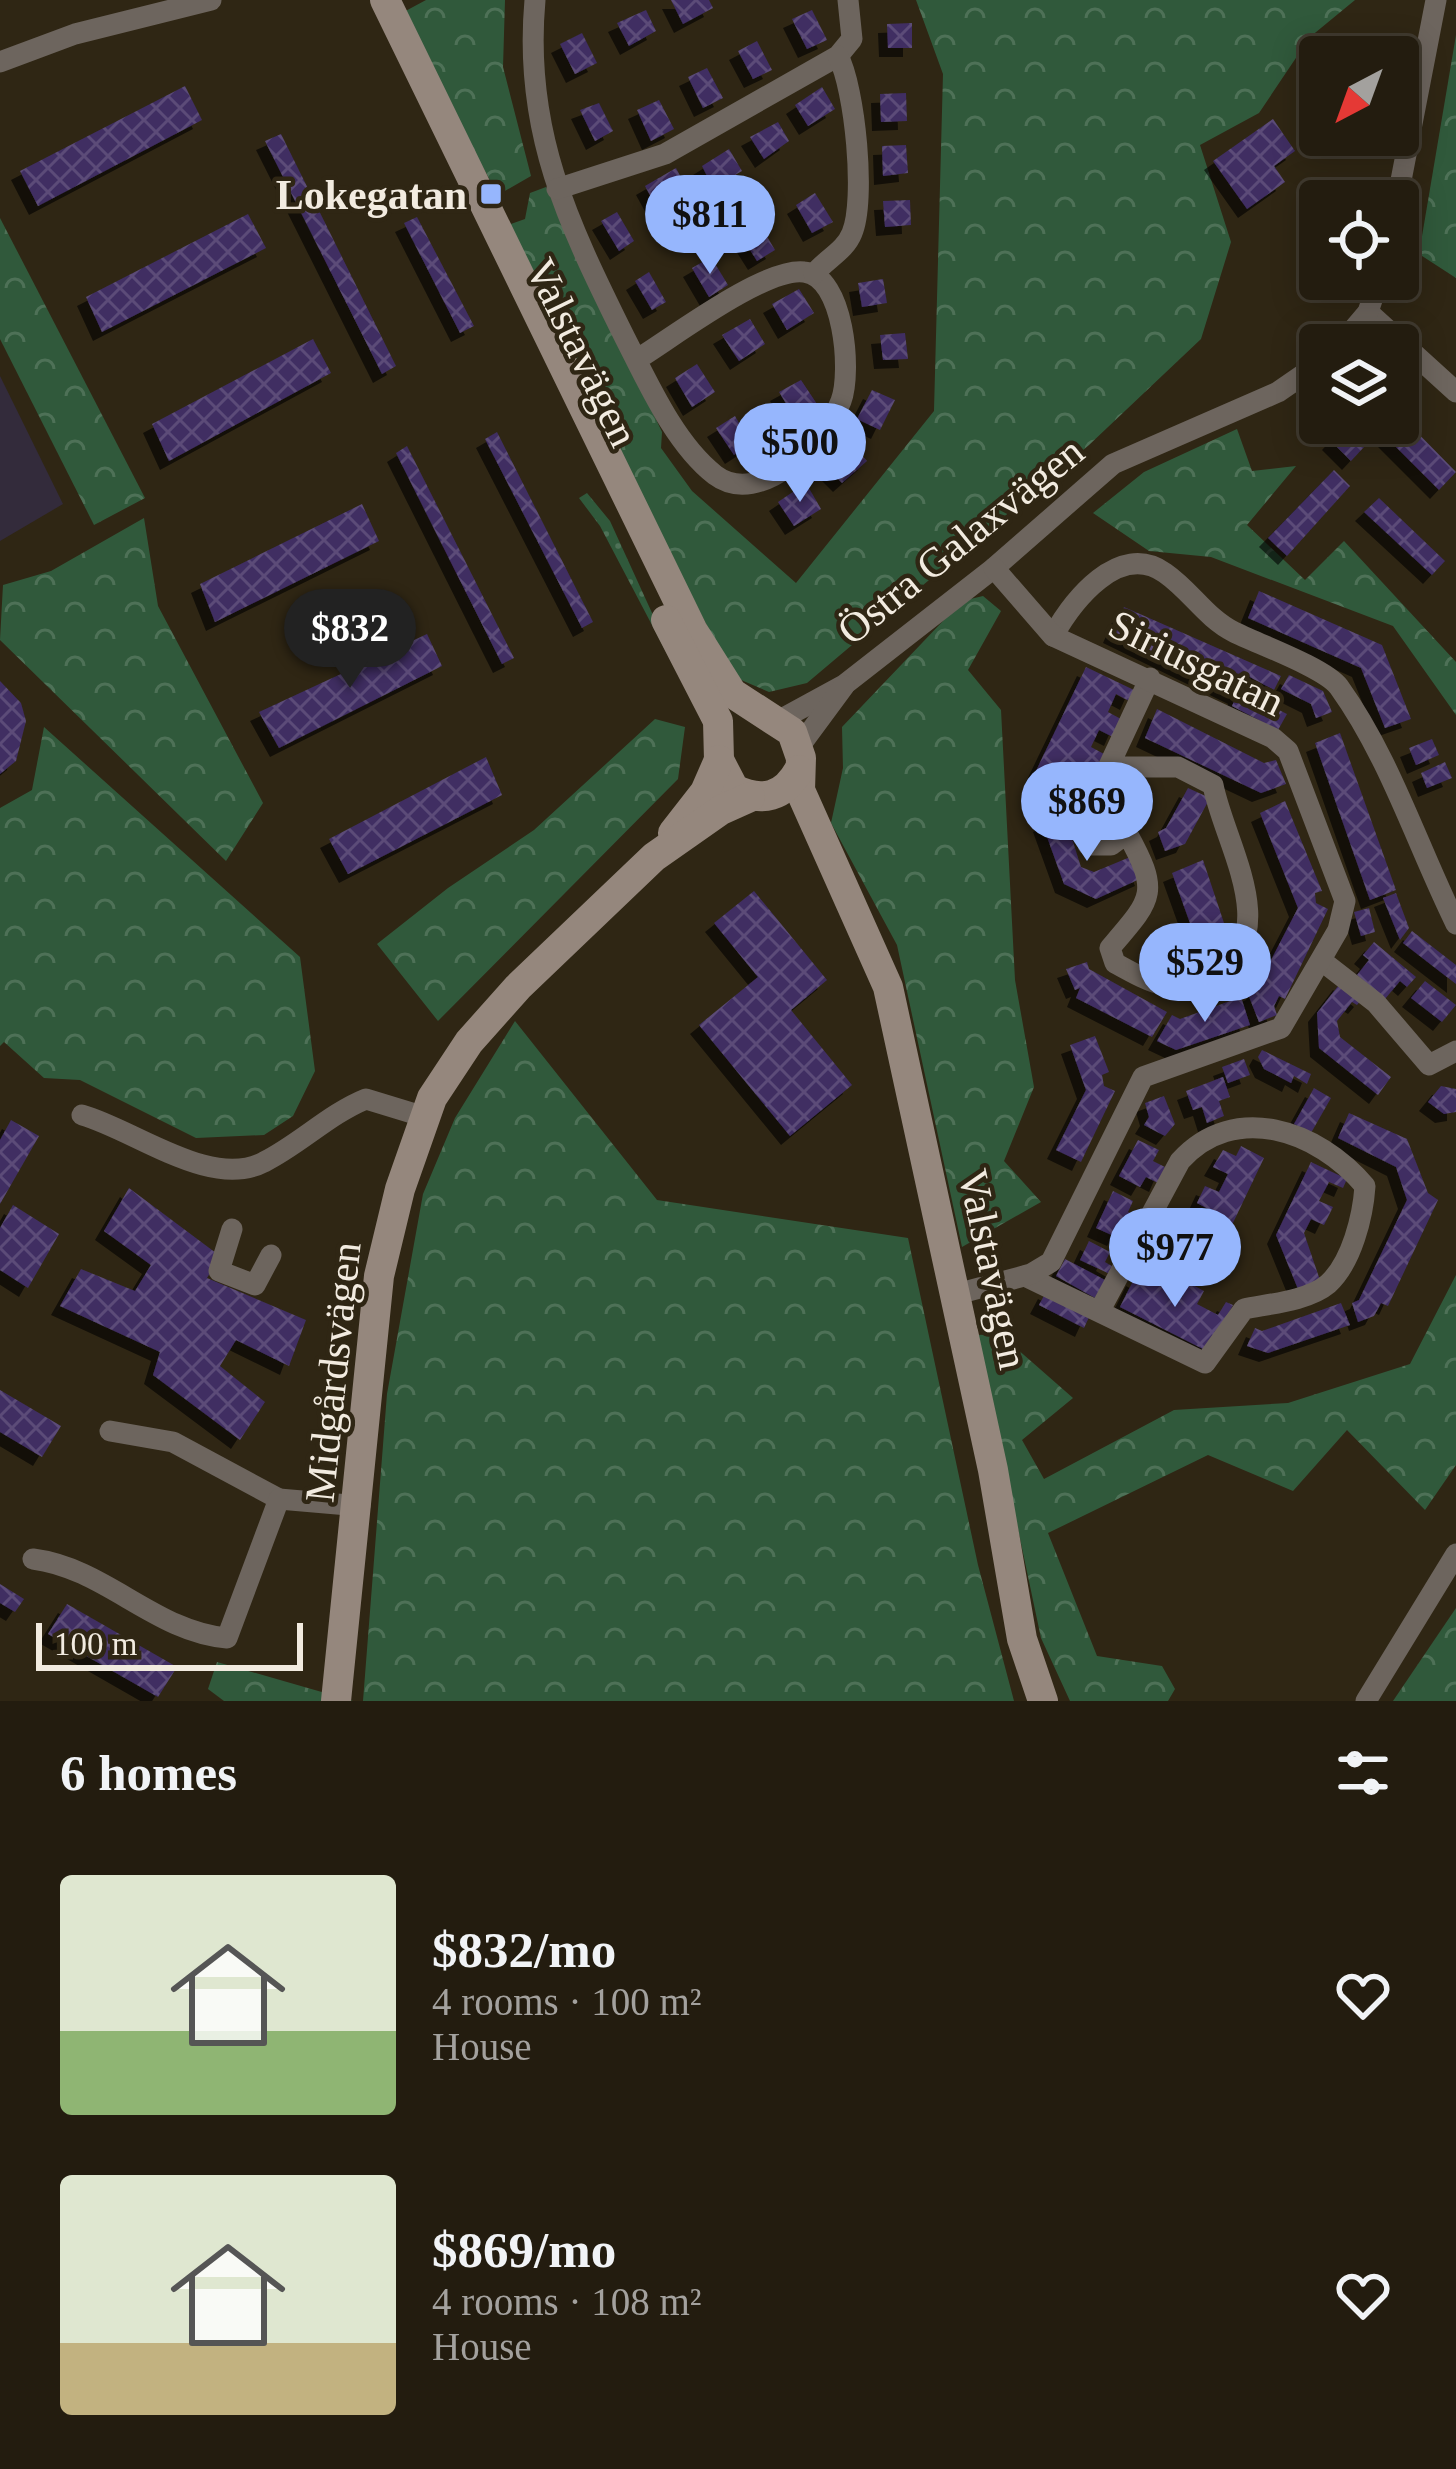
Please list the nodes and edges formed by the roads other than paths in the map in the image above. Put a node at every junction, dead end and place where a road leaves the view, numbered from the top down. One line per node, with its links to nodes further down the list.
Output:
1 (211, 0): 8 (street)
2 (364, 0): 23 (street, Valstavägen)
3 (386, 0): 22 (street, Valstavägen)
4 (535, 0): 10 (street)
5 (848, 0): 7 (street)
6 (1436, 0): 9 (street)
7 (838, 56): 10 (street); 11 (street)
8 (0, 62)
9 (1401, 180)
10 (557, 189): 15 (street)
11 (814, 274): 15 (street); 15 (street)
12 (1371, 300): 13 (street)
13 (1367, 312): 14 (street); 17 (street)
14 (1357, 324)
15 (636, 360)
16 (1299, 378): 18 (street, Östra Galaxvägen)
17 (1456, 392)
18 (994, 568): 19 (street, Siriusgatan); 21 (street, Östra Galaxvägen)
19 (1053, 636): 20 (street, Siriusgatan); 29 (street)
20 (1150, 678): 25 (street); 30 (street, Siriusgatan)
21 (844, 685): 22 (street, Östra Galaxvägen); 24 (street, Östra Galaxvägen)
22 (770, 719): 23 (street); 24 (street, Valstavägen)
23 (720, 752): 26 (street, Valstavägen); 27 (street, Midgårdsvägen)
24 (799, 759): 26 (street); 28 (street, Valstavägen)
25 (1109, 766): 25 (street)
26 (758, 797): 27 (street, Midgårdsvägen); 28 (street, Valstavägen)
27 (654, 857): 33 (street, Midgårdsvägen)
28 (831, 865): 37 (street, Valstavägen)
29 (1456, 924)
30 (1322, 961): 31 (street); 36 (street, Siriusgatan)
31 (1456, 1051)
32 (82, 1115): 33 (street)
33 (425, 1117): 41 (street, Midgårdsvägen)
34 (232, 1229): 35 (street)
35 (271, 1255)
36 (1025, 1276): 37 (street, Siriusgatan); 38 (street)
37 (957, 1294): 45 (street, Valstavägen)
38 (1100, 1310): 38 (street)
39 (110, 1431): 40 (street)
40 (279, 1499): 41 (street); 43 (street)
41 (360, 1506): 44 (street, Midgårdsvägen)
42 (1456, 1554): 46 (street)
43 (33, 1559)
44 (336, 1701)
45 (1043, 1701)
46 (1366, 1701)

